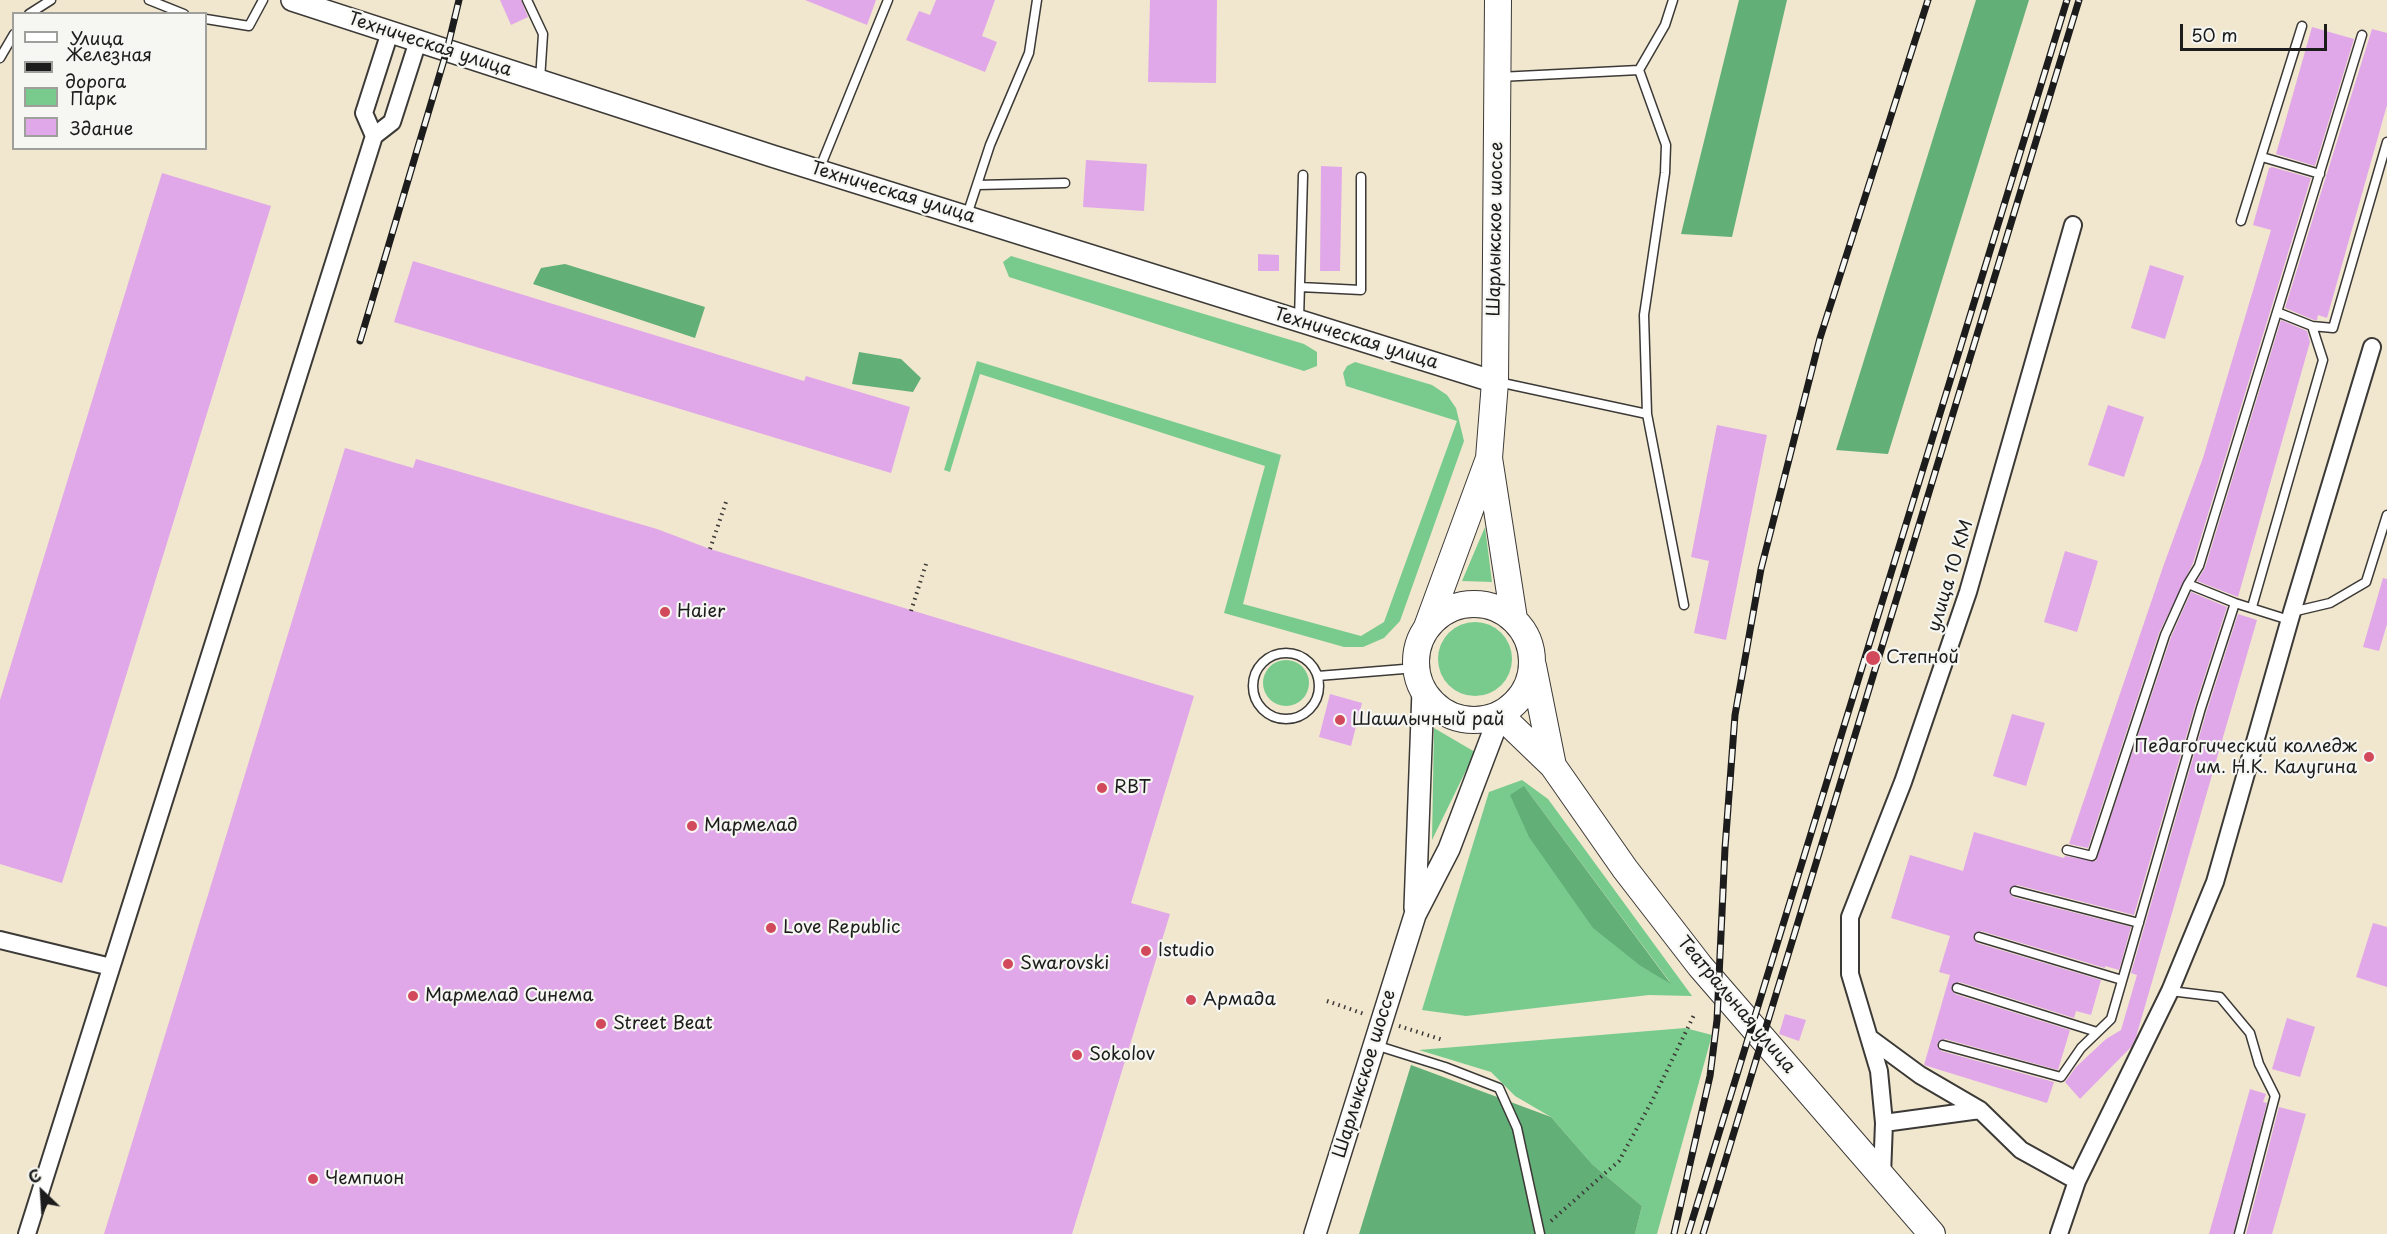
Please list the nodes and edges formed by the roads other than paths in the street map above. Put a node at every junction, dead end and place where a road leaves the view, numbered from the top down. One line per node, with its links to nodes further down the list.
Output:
1 (51, 0): 10 (lane)
2 (149, 0): 11 (lane)
3 (263, 0): 12 (lane)
4 (292, 0): 14 (street, Техническая улица)
5 (527, 0): 21 (lane)
6 (888, 0): 25 (lane)
7 (1037, 0): 30 (lane)
8 (1498, 0): 20 (main road, Шарлыкское шоссе)
9 (1673, 0): 19 (lane)
10 (32, 12)
11 (179, 12)
12 (207, 19)
13 (2302, 26): 24 (lane)
14 (390, 32): 17 (street, Техническая улица); 22 (street)
15 (2362, 35): 26 (lane)
16 (12, 37): 18 (lane)
17 (418, 41): 21 (street, Техническая улица); 22 (street)
18 (0, 58)
19 (1638, 70): 20 (lane); 40 (lane)
20 (1498, 77): 39 (main road, Шарлыкское шоссе)
21 (540, 80): 25 (street, Техническая улица)
22 (374, 136): 61 (street)
23 (2387, 142): 37 (lane)
24 (2262, 156): 26 (lane); 32 (lane)
25 (819, 171): 31 (street, Техническая улица)
26 (2320, 174): 35 (lane)
27 (1303, 175): 34 (lane)
28 (1360, 177): 34 (lane)
29 (1065, 183): 30 (lane)
30 (977, 185): 31 (lane)
31 (966, 216): 36 (street, Техническая улица)
32 (2241, 221)
33 (2073, 225): 66 (street, улица 10 КМ)
34 (1300, 287): 36 (lane)
35 (2277, 312): 37 (lane); 43 (lane)
36 (1299, 321): 39 (street, Техническая улица)
37 (2312, 326): 46 (lane)
38 (2373, 347): 47 (street)
39 (1495, 382): 40 (lane); 41 (main road, Шарлыкское шоссе)
40 (1647, 414): 45 (lane)
41 (1489, 458): 48 (main road, Шарлыкское шоссе); 49 (main road, Шарлыкское шоссе)
42 (2387, 515): 47 (lane)
43 (2188, 584): 44 (lane); 55 (lane)
44 (2235, 603): 46 (lane); 58 (lane)
45 (1684, 605)
46 (2252, 607): 47 (lane)
47 (2291, 616): 64 (street)
48 (1514, 619): 49 (main road); 50 (main road)
49 (1427, 628): 52 (main road)
50 (1533, 666): 53 (main road); 54 (main road, Театральная улица)
51 (1318, 676): 51 (lane); 52 (lane)
52 (1420, 679): 53 (main road); 57 (street, Шарлыкское шоссе)
53 (1500, 715): 54 (main road, Театральная улица); 57 (street, Шарлыкское шоссе)
54 (1553, 766): 71 (main road, Театральная улица)
55 (2067, 850)
56 (2014, 891): 58 (lane)
57 (1415, 915): 67 (street, Шарлыкское шоссе)
58 (2139, 923): 62 (lane)
59 (1979, 937): 62 (lane)
60 (0, 940): 61 (street)
61 (111, 967): 74 (street)
62 (2122, 980): 65 (lane)
63 (1957, 988): 65 (lane)
64 (2170, 991): 72 (street); 78 (lane)
65 (2097, 1032): 68 (lane)
66 (1871, 1038): 69 (street); 70 (street, улица 10 КМ)
67 (1374, 1045): 73 (lane); 75 (street, Шарлыкское шоссе)
68 (1943, 1045)
69 (1980, 1110): 70 (street); 72 (street)
70 (1884, 1122): 71 (street, улица 10 КМ)
71 (1882, 1174): 76 (main road, Театральная улица)
72 (2077, 1181): 77 (street)
73 (1540, 1233)
74 (27, 1234)
75 (1315, 1234)
76 (1932, 1234)
77 (2059, 1234)
78 (2238, 1234)

